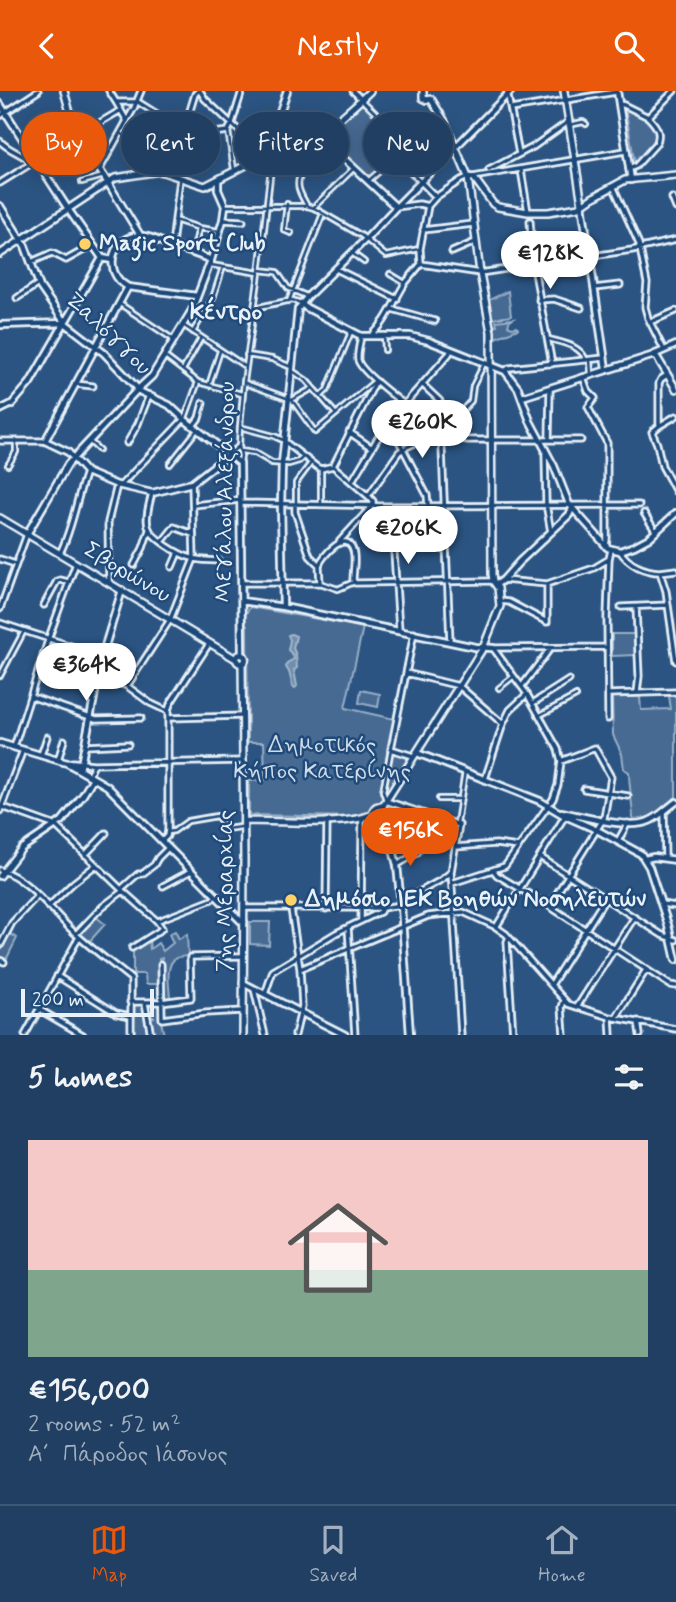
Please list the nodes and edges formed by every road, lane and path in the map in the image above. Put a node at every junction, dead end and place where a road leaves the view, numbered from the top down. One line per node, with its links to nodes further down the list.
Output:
1 (38, 91): 32 (street)
2 (64, 91): 24 (main road)
3 (109, 91): 18 (street)
4 (141, 91): 19 (street)
5 (199, 91): 27 (street); 36 (street)
6 (242, 91): 36 (street)
7 (287, 91): 28 (main road)
8 (353, 91): 16 (street)
9 (370, 91): 16 (main road)
10 (423, 91): 15 (main road)
11 (564, 91): 17 (main road)
12 (618, 91): 17 (street); 21 (street)
13 (674, 91): 34 (street)
14 (509, 92): 22 (street); 45 (street)
15 (432, 96): 31 (main road)
16 (361, 99): 29 (main road); 30 (street)
17 (565, 100): 22 (street); 37 (main road)
18 (116, 102): 19 (street); 23 (street)
19 (138, 102): 25 (street); 26 (street)
20 (0, 104): 32 (street)
21 (619, 104): 34 (street); 46 (street)
22 (511, 109): 47 (street)
23 (121, 110): 35 (street)
24 (69, 112)
25 (132, 112)
26 (154, 112)
27 (190, 112)
28 (280, 112)
29 (345, 112)
30 (374, 112)
31 (440, 112)
32 (6, 113): 33 (street); 42 (street)
33 (0, 117)
34 (648, 117): 55 (street)
35 (107, 118)
36 (232, 123): 39 (street)
37 (569, 124): 38 (street); 47 (street); 49 (main road)
38 (586, 124)
39 (228, 131): 40 (street); 52 (street)
40 (220, 132)
41 (121, 133): 50 (street)
42 (21, 136)
43 (453, 140): 45 (main road)
44 (0, 141): 48 (street)
45 (456, 147): 72 (main road); 78 (street)
46 (625, 151): 49 (street); 55 (street)
47 (519, 154): 56 (street)
48 (21, 155)
49 (575, 160): 57 (street); 88 (main road)
50 (107, 162)
51 (349, 163): 53 (street)
52 (234, 168)
53 (354, 168): 76 (street); 94 (street)
54 (21, 169): 79 (street)
55 (629, 169): 75 (street)
56 (489, 170): 69 (street)
57 (521, 170): 69 (street); 97 (street)
58 (234, 171): 74 (main road)
59 (46, 175): 96 (street)
60 (96, 175): 77 (street)
61 (104, 175): 80 (main road)
62 (106, 175): 73 (main road)
63 (132, 175): 73 (main road)
64 (175, 175): 71 (main road)
65 (271, 175): 87 (street, Μεγάλου Αλεξάνδρου)
66 (301, 175): 91 (street)
67 (376, 175): 76 (street)
68 (414, 175): 78 (street)
69 (483, 175): 72 (street)
70 (676, 175): 75 (main road)
71 (180, 177): 81 (main road); 99 (street)
72 (471, 177): 84 (street); 97 (main road); 103 (main road)
73 (115, 178): 80 (main road)
74 (218, 180): 81 (main road); 83 (street)
75 (631, 180): 82 (main road)
76 (369, 181): 93 (street)
77 (82, 182)
78 (421, 182): 84 (street); 93 (street)
79 (0, 183)
80 (108, 183): 96 (main road); 108 (street)
81 (205, 186): 83 (street)
82 (613, 186): 88 (main road); 115 (street)
83 (220, 194): 90 (street)
84 (436, 197): 92 (street)
85 (672, 198): 95 (street)
86 (287, 204): 87 (street); 91 (street); 107 (street)
87 (268, 205): 90 (street); 131 (street, Μεγάλου Αλεξάνδρου)
88 (582, 205): 97 (main road); 121 (street)
89 (0, 206): 110 (street, Ζαλόγγου)
90 (225, 206): 100 (street)
91 (307, 206): 94 (street)
92 (428, 206): 93 (street); 105 (street)
93 (396, 207): 109 (street)
94 (314, 208): 98 (street)
95 (676, 208)
96 (68, 209): 110 (main road); 113 (street)
97 (528, 212)
98 (323, 214): 109 (street); 139 (street)
99 (175, 220): 104 (street); 114 (street)
100 (223, 220): 101 (street); 106 (street)
101 (243, 221)
102 (530, 221): 128 (street)
103 (473, 225): 105 (street); 112 (main road)
104 (199, 228): 106 (street); 118 (street)
105 (424, 230): 116 (street)
106 (220, 232): 125 (street)
107 (291, 233)
108 (140, 235): 114 (street); 123 (street)
109 (366, 239): 116 (street); 119 (street)
110 (21, 240): 120 (main road); 124 (street, Ζαλόγγου)
111 (676, 240): 115 (street)
112 (475, 242): 117 (street); 132 (main road)
113 (93, 245): 122 (street); 124 (street)
114 (172, 245): 118 (street)
115 (640, 248): 121 (street); 154 (street)
116 (420, 249): 127 (street)
117 (452, 252)
118 (192, 253): 125 (street)
119 (352, 253): 126 (street); 130 (street)
120 (0, 254)
121 (590, 256): 128 (street); 138 (street)
122 (102, 258): 123 (street); 152 (street)
123 (112, 260): 137 (street)
124 (31, 262): 134 (street, Ζαλόγγου)
125 (210, 262): 129 (street); 140 (street)
126 (364, 262)
127 (421, 264): 132 (street); 135 (street)
128 (533, 264): 132 (street); 144 (street)
129 (223, 267): 131 (street); 157 (street)
130 (336, 269): 141 (street); 143 (street)
131 (260, 272): 139 (street); 148 (street, Μεγάλου Αλεξάνδρου)
132 (480, 273): 176 (main road)
133 (390, 274): 135 (street)
134 (39, 283): 142 (street); 152 (street, Ζαλόγγου)
135 (405, 283): 143 (street)
136 (620, 285): 138 (street)
137 (128, 287): 140 (street); 147 (street)
138 (594, 288): 174 (street)
139 (293, 291): 141 (street); 145 (street)
140 (197, 296): 156 (street)
141 (307, 297): 146 (street)
142 (17, 298)
143 (397, 299): 150 (street)
144 (540, 300): 149 (street); 164 (street)
145 (289, 301): 146 (street); 148 (street)
146 (301, 303): 158 (street); 179 (street)
147 (120, 304): 163 (street); 166 (street)
148 (254, 308): 172 (street, Μεγάλου Αλεξάνδρου)
149 (581, 308)
150 (392, 309): 153 (street); 160 (street)
151 (676, 311): 154 (street)
152 (63, 321): 155 (street); 166 (street, Ζαλόγγου); 205 (street)
153 (435, 321)
154 (650, 322): 169 (street)
155 (0, 325)
156 (183, 325): 157 (street); 163 (street)
157 (193, 332): 162 (street)
158 (351, 332): 161 (street); 199 (street)
159 (384, 335): 160 (street); 167 (street); 168 (street)
160 (370, 336): 161 (street)
161 (361, 337): 186 (street)
162 (201, 338): 170 (street); 181 (street)
163 (174, 339): 173 (street)
164 (548, 339): 175 (street); 177 (street)
165 (676, 345): 169 (street)
166 (95, 347): 189 (street); 195 (street, Ζαλόγγου)
167 (385, 350)
168 (451, 350): 176 (street); 190 (street)
169 (664, 350): 171 (street)
170 (220, 351): 178 (street); 191 (street)
171 (655, 354): 180 (street); 184 (street)
172 (247, 355): 178 (street, Μεγάλου Αλεξάνδρου); 179 (street)
173 (164, 356): 181 (street); 195 (street)
174 (604, 358): 175 (street); 180 (street)
175 (588, 360): 177 (street); 183 (street)
176 (488, 363): 182 (street); 203 (street); 215 (main road)
177 (552, 364): 182 (street)
178 (246, 367): 188 (street, Μεγάλου Αλεξάνδρου)
179 (291, 368): 193 (street); 201 (street)
180 (606, 369): 183 (street)
181 (183, 370): 187 (street)
182 (505, 370): 200 (street)
183 (591, 374): 185 (street)
184 (667, 375): 196 (street); 210 (street)
185 (583, 377): 194 (street); 250 (street)
186 (376, 381): 204 (street); 206 (street); 213 (street)
187 (198, 382): 191 (street); 208 (street)
188 (244, 382): 197 (street, Μεγάλου Αλεξάνδρου); 201 (street)
189 (75, 384): 192 (street); 221 (street)
190 (422, 384): 203 (street); 204 (street)
191 (209, 385): 197 (street)
192 (93, 386)
193 (313, 387): 199 (street); 201 (street)
194 (550, 388): 200 (street); 217 (street)
195 (138, 389): 198 (street, Ζαλόγγου); 222 (street)
196 (676, 389)
197 (243, 394): 211 (street, Μεγάλου Αλεξάνδρου)
198 (149, 395): 208 (street, Ζαλόγγου); 224 (street)
199 (321, 396): 206 (street)
200 (522, 397): 216 (street)
201 (290, 399): 206 (street); 223 (street)
202 (204, 403): 212 (street)
203 (440, 403): 257 (street)
204 (404, 404): 209 (street)
205 (0, 410)
206 (336, 414)
207 (676, 416): 210 (street)
208 (184, 419): 212 (street, Ζαλόγγου); 244 (street)
209 (389, 422): 226 (street); 228 (street)
210 (659, 426): 245 (street)
211 (240, 427): 223 (street); 227 (street, Μεγάλου Αλεξάνδρου)
212 (195, 428): 231 (street, Ζαλόγγου); 236 (street)
213 (349, 432): 226 (street); 239 (street)
214 (462, 439): 215 (street)
215 (491, 440): 216 (street); 258 (main road)
216 (539, 440): 217 (street); 230 (street)
217 (549, 440): 218 (street)
218 (581, 440)
219 (0, 441): 220 (street)
220 (16, 441): 221 (street); 238 (street)
221 (45, 441): 232 (street)
222 (89, 441): 229 (street); 232 (street)
223 (284, 441): 233 (street); 237 (street)
224 (127, 443)
225 (416, 443): 228 (street)
226 (372, 448): 242 (street)
227 (240, 449): 231 (street); 234 (street, Μεγάλου Αλεξάνδρου); 237 (street)
228 (403, 449): 247 (street); 256 (street)
229 (99, 450)
230 (545, 450): 249 (street); 261 (street)
231 (226, 454): 234 (street, Ζαλόγγου); 243 (street)
232 (74, 457): 241 (street); 269 (street)
233 (304, 457): 235 (street); 237 (street)
234 (240, 463): 248 (street, Μεγάλου Αλεξάνδρου)
235 (312, 463): 240 (street); 253 (street)
236 (170, 464)
237 (282, 464): 252 (street)
238 (8, 465)
239 (334, 466): 240 (street); 242 (street)
240 (321, 469): 254 (street)
241 (86, 472): 244 (street); 278 (street)
242 (352, 481): 247 (street)
243 (192, 483): 246 (street); 251 (street)
244 (119, 485): 246 (street); 294 (street)
245 (676, 492)
246 (152, 493): 266 (street)
247 (369, 496): 255 (street)
248 (240, 502): 251 (street); 252 (street); 295 (street, Μεγάλου Αλεξάνδρου)
249 (546, 504): 258 (street); 261 (street); 267 (street)
250 (606, 504): 259 (street); 261 (street); 274 (street)
251 (192, 505): 270 (street)
252 (281, 505): 253 (street); 296 (street)
253 (295, 505): 254 (street); 286 (street)
254 (321, 505): 255 (street)
255 (373, 505): 260 (street); 265 (street)
256 (428, 505): 257 (street); 260 (street)
257 (444, 505): 258 (street); 293 (street)
258 (491, 505): 299 (main road)
259 (639, 505)
260 (387, 506): 271 (street)
261 (571, 506): 267 (street); 274 (street)
262 (644, 513): 268 (street)
263 (676, 513): 268 (street)
264 (0, 518): 269 (main road, Σβορώνου)
265 (360, 519): 271 (street); 273 (street)
266 (149, 530): 272 (street); 285 (street)
267 (551, 532): 290 (street)
268 (656, 532): 276 (street)
269 (27, 534): 278 (main road, Σβορώνου); 284 (street)
270 (193, 534): 272 (street); 280 (street)
271 (393, 537): 298 (street)
272 (162, 542): 277 (street)
273 (339, 543): 286 (street); 292 (street)
274 (606, 547): 275 (street)
275 (611, 550): 276 (street); 281 (street)
276 (620, 551): 289 (street)
277 (179, 552): 280 (street); 287 (street)
278 (60, 553): 283 (main road, Σβορώνου)
279 (0, 559): 284 (street)
280 (194, 559): 282 (street); 310 (street)
281 (609, 559): 300 (street); 320 (street)
282 (219, 561)
283 (76, 563): 291 (street); 294 (main road, Σβορώνου)
284 (15, 564): 309 (street)
285 (134, 565)
286 (319, 565): 297 (street)
287 (172, 567)
288 (676, 570): 289 (street)
289 (660, 572): 305 (street)
290 (503, 580): 299 (street); 300 (street)
291 (68, 582): 304 (street); 316 (street)
292 (354, 582): 297 (street); 298 (street)
293 (447, 582): 298 (street); 299 (street); 317 (street)
294 (109, 583): 301 (main road, Σβορώνου)
295 (242, 583): 296 (street); 302 (street, Μεγάλου Αλεξάνδρου)
296 (282, 583): 297 (street); 306 (street)
297 (320, 583)
298 (397, 583): 313 (street)
299 (495, 583): 303 (main road)
300 (547, 584): 303 (street)
301 (122, 590): 310 (main road, Σβορώνου); 323 (street)
302 (242, 601): 306 (street); 324 (street, Μεγάλου Αλεξάνδρου)
303 (500, 601): 321 (main road)
304 (44, 605)
305 (668, 605): 308 (street); 312 (street)
306 (283, 607): 313 (street)
307 (621, 607): 308 (street)
308 (636, 607): 336 (street)
309 (0, 609)
310 (170, 620): 318 (main road, Σβορώνου); 333 (street)
311 (0, 622): 314 (street)
312 (673, 625): 325 (street)
313 (399, 630): 315 (street)
314 (24, 631): 316 (street); 328 (street)
315 (414, 633): 317 (street); 326 (street)
316 (49, 639): 323 (street); 339 (street)
317 (450, 641): 321 (street)
318 (209, 643): 324 (main road, Σβορώνου); 342 (street)
319 (550, 647): 320 (street); 322 (street); 332 (street)
320 (607, 647): 338 (street)
321 (483, 648): 322 (street); 331 (main road)
322 (493, 648): 329 (street)
323 (102, 656): 327 (street)
324 (240, 659): 344 (main road, 7ης Μεραρχίας)
325 (676, 661)
326 (406, 673): 331 (street); 356 (street)
327 (98, 675): 333 (street); 345 (street)
328 (0, 676)
329 (514, 676): 332 (street); 334 (street)
330 (569, 680): 341 (street)
331 (459, 686): 349 (street); 359 (main road)
332 (522, 686): 337 (street)
333 (127, 687): 342 (street)
334 (499, 688)
335 (676, 692): 336 (street)
336 (637, 693): 338 (street)
337 (527, 694): 341 (street); 349 (street)
338 (608, 694): 348 (street)
339 (30, 696): 345 (street); 354 (street)
340 (576, 696): 343 (street)
341 (533, 703): 343 (street)
342 (168, 711): 347 (street)
343 (540, 715): 362 (street)
344 (243, 716): 347 (street); 361 (main road, 7ης Μεραρχίας)
345 (90, 717): 346 (street); 355 (street)
346 (141, 718)
347 (168, 718): 365 (street)
348 (608, 719)
349 (503, 724): 370 (street)
350 (47, 737): 358 (street)
351 (64, 740): 360 (street)
352 (0, 743): 354 (street)
353 (128, 744): 355 (street)
354 (14, 747): 357 (street)
355 (84, 748): 364 (street)
356 (391, 749): 359 (street); 377 (street)
357 (23, 750): 358 (street); 379 (street)
358 (41, 755): 360 (street)
359 (416, 755): 368 (street); 377 (main road)
360 (58, 760): 363 (street)
361 (243, 761): 365 (street); 390 (main road, 7ης Μεραρχίας)
362 (561, 761): 372 (street); 378 (street)
363 (70, 762): 364 (street); 367 (street)
364 (83, 763): 366 (street); 367 (street); 369 (street)
365 (167, 763): 366 (street); 395 (street)
366 (94, 764): 369 (street)
367 (80, 770): 369 (street)
368 (465, 771): 370 (street); 375 (street)
369 (91, 777): 392 (street); 396 (street)
370 (485, 779): 378 (street)
371 (584, 789): 372 (street)
372 (610, 794): 373 (street); 388 (street)
373 (628, 796)
374 (439, 799): 375 (street)
375 (460, 799): 391 (street)
376 (676, 802): 380 (street)
377 (384, 804): 382 (main road); 383 (main road); 384 (street)
378 (548, 806): 381 (street); 399 (street)
379 (1, 808): 392 (street)
380 (664, 810): 389 (street); 403 (street)
381 (556, 811): 385 (street); 388 (street)
382 (373, 814): 383 (main road); 386 (main road)
383 (384, 816): 407 (street)
384 (430, 816): 391 (street); 407 (street)
385 (565, 816): 393 (street); 402 (street)
386 (362, 819): 387 (main road); 428 (street)
387 (327, 821): 390 (main road); 427 (street)
388 (602, 821): 389 (street); 393 (street)
389 (628, 823): 397 (street)
390 (244, 824): 395 (street); 425 (main road, 7ης Μεραρχίας)
391 (458, 824): 398 (street)
392 (56, 826): 401 (street); 411 (street)
393 (597, 830): 397 (street); 412 (street)
394 (106, 832): 401 (street)
395 (168, 832): 396 (street)
396 (162, 841): 400 (street)
397 (618, 842): 404 (street)
398 (455, 847): 399 (street); 410 (street)
399 (520, 847): 409 (street)
400 (168, 848): 408 (street); 416 (street)
401 (85, 855): 406 (street)
402 (540, 857): 412 (street); 415 (street)
403 (665, 858): 404 (street); 405 (street)
404 (645, 859): 421 (street)
405 (676, 860)
406 (96, 865): 416 (street); 424 (street)
407 (397, 865): 420 (street)
408 (191, 871): 414 (street); 418 (street)
409 (494, 871): 413 (street); 415 (street)
410 (451, 872): 413 (street); 420 (street)
411 (1, 873): 417 (street)
412 (568, 876): 419 (street); 422 (street)
413 (452, 883): 430 (street)
414 (163, 886)
415 (520, 888): 422 (street); 437 (street)
416 (122, 890): 434 (street); 439 (street)
417 (37, 895): 424 (street); 442 (street)
418 (216, 897): 432 (street); 434 (street)
419 (605, 899): 431 (street); 438 (street)
420 (401, 904): 429 (street); 435 (street)
421 (661, 904): 423 (street); 441 (street)
422 (549, 906): 438 (street)
423 (676, 906)
424 (48, 907): 439 (street)
425 (244, 908): 426 (street); 432 (main road, 7ης Μεραρχίας)
426 (291, 908): 427 (street); 447 (street)
427 (326, 908): 428 (street)
428 (362, 908): 429 (street); 433 (street)
429 (382, 908): 433 (street)
430 (454, 912): 435 (street); 437 (street); 481 (street)
431 (634, 918): 441 (street); 445 (street)
432 (244, 919): 446 (main road, 7ης Μεραρχίας)
433 (361, 920): 436 (street)
434 (157, 921): 443 (street)
435 (402, 925): 444 (street); 480 (street)
436 (348, 927): 444 (street); 447 (street)
437 (496, 927): 440 (street)
438 (585, 931): 445 (street); 454 (street)
439 (77, 936): 452 (street); 459 (street)
440 (509, 937): 454 (street); 482 (street)
441 (674, 940): 448 (street)
442 (0, 946)
443 (132, 948)
444 (350, 948): 450 (street); 479 (street)
445 (614, 949): 451 (street); 462 (street)
446 (244, 956): 453 (main road, 7ης Μεραρχίας); 461 (street)
447 (298, 956): 450 (street); 457 (street)
448 (676, 960)
449 (161, 964): 461 (street)
450 (300, 969): 465 (street)
451 (646, 970): 455 (street); 468 (street)
452 (57, 976): 463 (street); 466 (street)
453 (243, 983): 456 (street); 464 (main road, 7ης Μεραρχίας)
454 (551, 985): 458 (street)
455 (676, 986)
456 (254, 988): 457 (street); 476 (street)
457 (265, 994): 465 (street)
458 (564, 1001): 462 (street); 483 (street)
459 (130, 1002): 460 (street); 466 (street)
460 (145, 1002): 461 (street); 474 (street)
461 (161, 1002): 464 (street)
462 (577, 1008): 467 (street)
463 (39, 1009): 471 (street); 472 (street)
464 (243, 1011): 475 (main road, 7ης Μεραρχίας)
465 (300, 1013): 477 (street); 478 (street)
466 (130, 1016): 473 (street)
467 (610, 1017): 468 (street); 484 (street)
468 (616, 1018): 469 (street)
469 (638, 1021): 470 (street); 485 (street)
470 (676, 1029)
471 (25, 1035)
472 (83, 1035)
473 (131, 1035)
474 (151, 1035)
475 (243, 1035)
476 (265, 1035)
477 (295, 1035)
478 (345, 1035)
479 (355, 1035)
480 (410, 1035)
481 (461, 1035)
482 (513, 1035)
483 (564, 1035)
484 (611, 1035)
485 (640, 1035)

